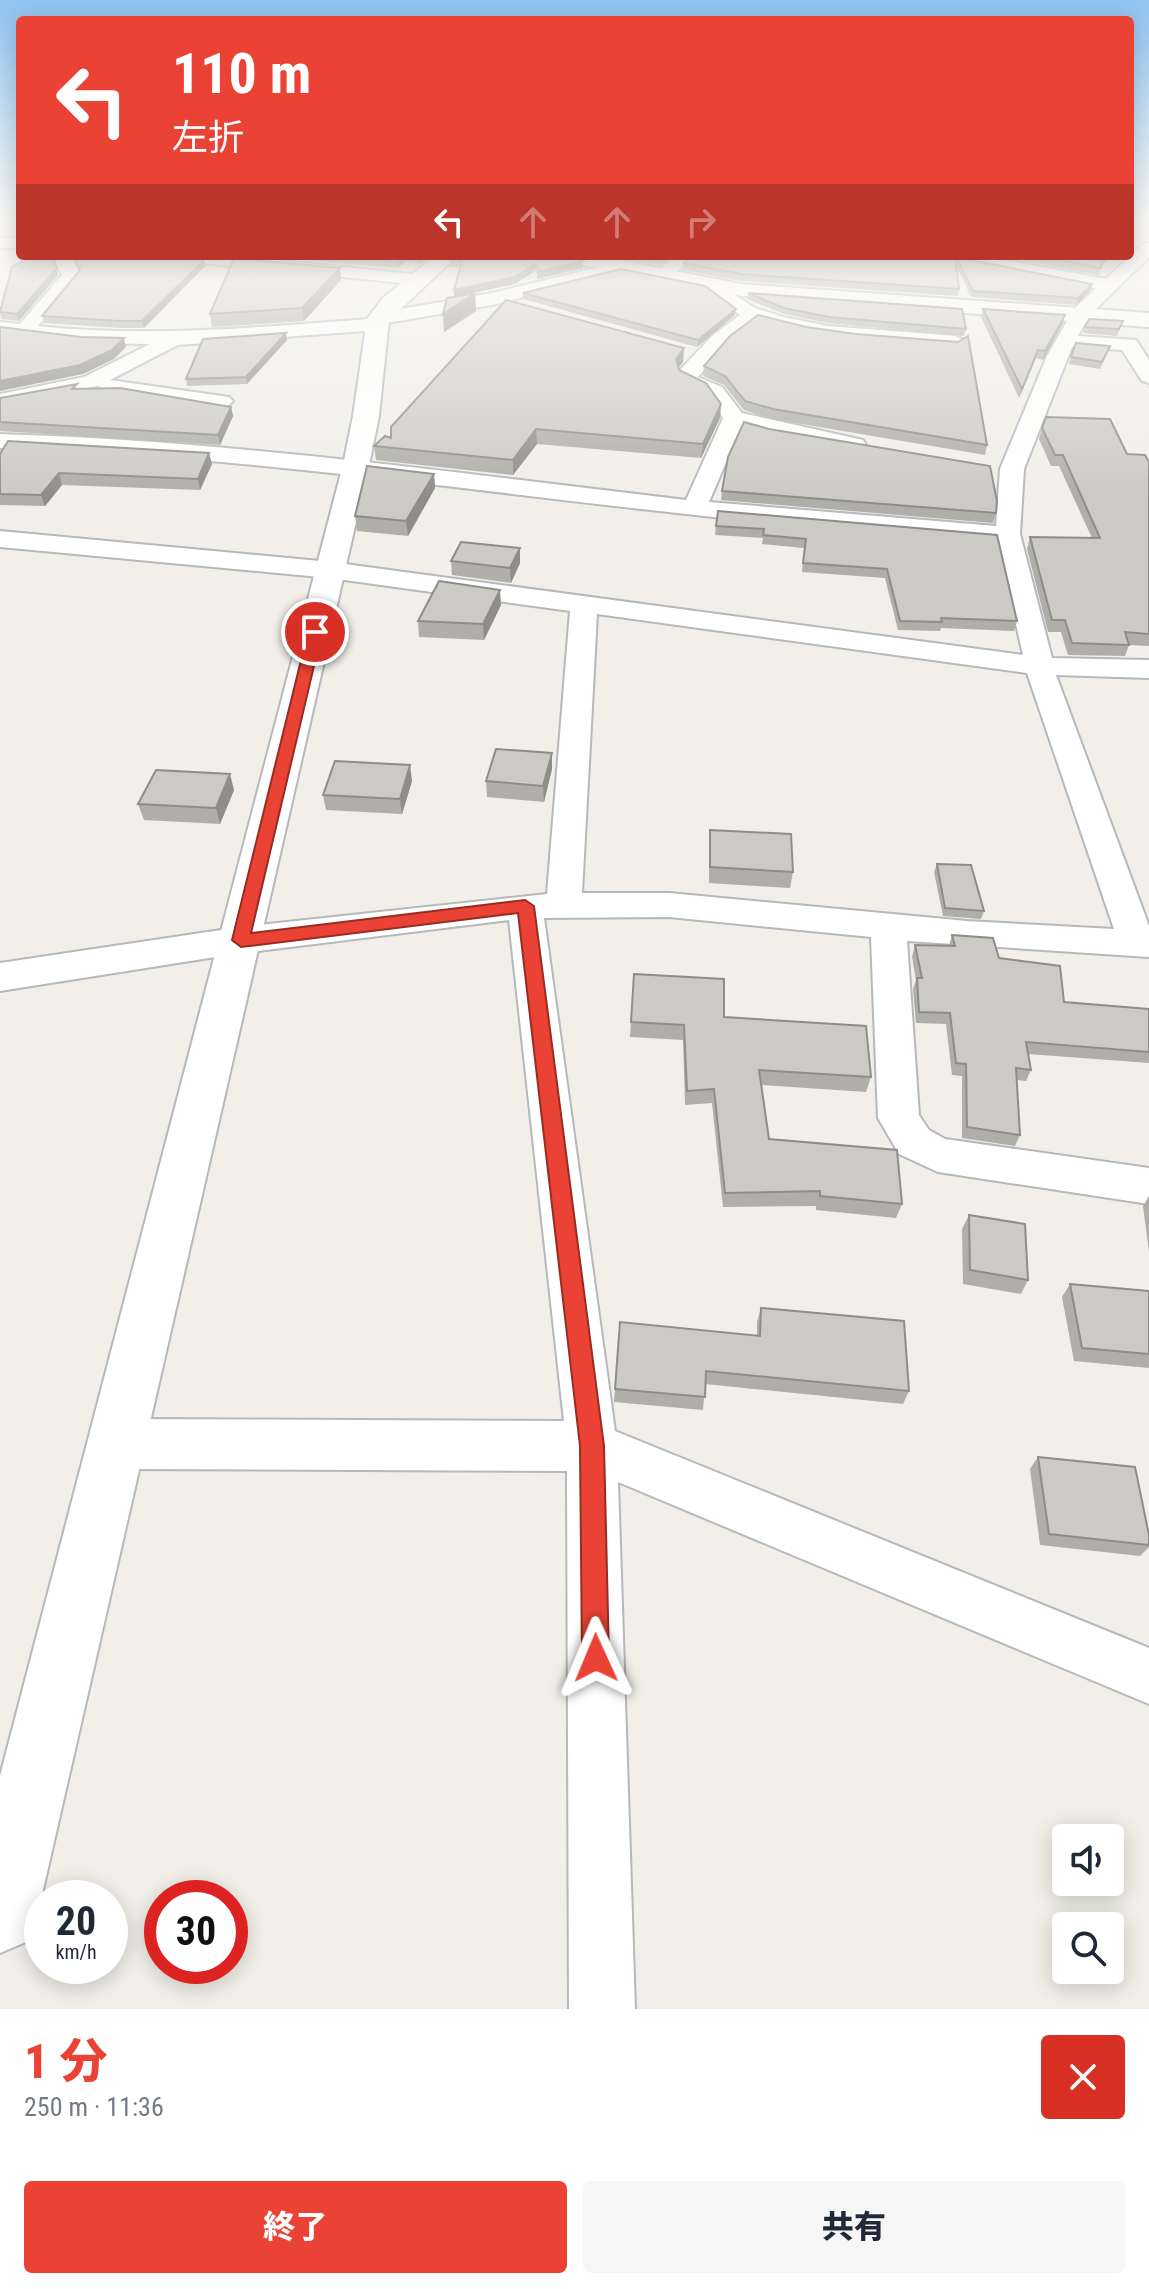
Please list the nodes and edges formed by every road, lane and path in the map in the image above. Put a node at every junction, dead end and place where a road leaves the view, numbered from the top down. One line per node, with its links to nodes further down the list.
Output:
1 (41, 311): 14 (street)
2 (386, 311): 12 (street)
3 (434, 311): 12 (street)
4 (527, 311): 8 (street)
5 (748, 311): 10 (street)
6 (1047, 311): 9 (street)
7 (1083, 311): 9 (street)
8 (531, 312)
9 (1081, 313): 11 (street); 16 (street)
10 (753, 314): 17 (street); 19 (street)
11 (1149, 320)
12 (378, 322): 15 (street); 27 (street)
13 (0, 328): 14 (street)
14 (25, 330): 15 (street)
15 (176, 339): 21 (street)
16 (1065, 341): 20 (street); 29 (street)
17 (956, 342)
18 (674, 351): 19 (street)
19 (702, 357): 24 (street)
20 (1149, 377)
21 (90, 382): 22 (street); 23 (street)
22 (0, 400)
23 (222, 401)
24 (734, 418): 26 (street); 28 (street)
25 (0, 441): 27 (street)
26 (879, 449)
27 (356, 465): 28 (street); 31 (street)
28 (694, 508): 29 (street)
29 (1008, 534): 33 (street)
30 (0, 539): 31 (street)
31 (330, 570): 32 (street); 37 (street)
32 (584, 604): 33 (street); 35 (street)
33 (1039, 666): 34 (street); 38 (street)
34 (1149, 669)
35 (544, 906): 36 (street); 37 (street); 42 (street)
36 (888, 926): 38 (street); 40 (street)
37 (241, 940): 39 (street); 41 (street)
38 (1143, 944)
39 (0, 977)
40 (1149, 1186)
41 (118, 1444): 42 (street); 44 (street)
42 (592, 1446): 43 (street); 45 (street)
43 (1149, 1676)
44 (0, 1916)
45 (602, 2009)

